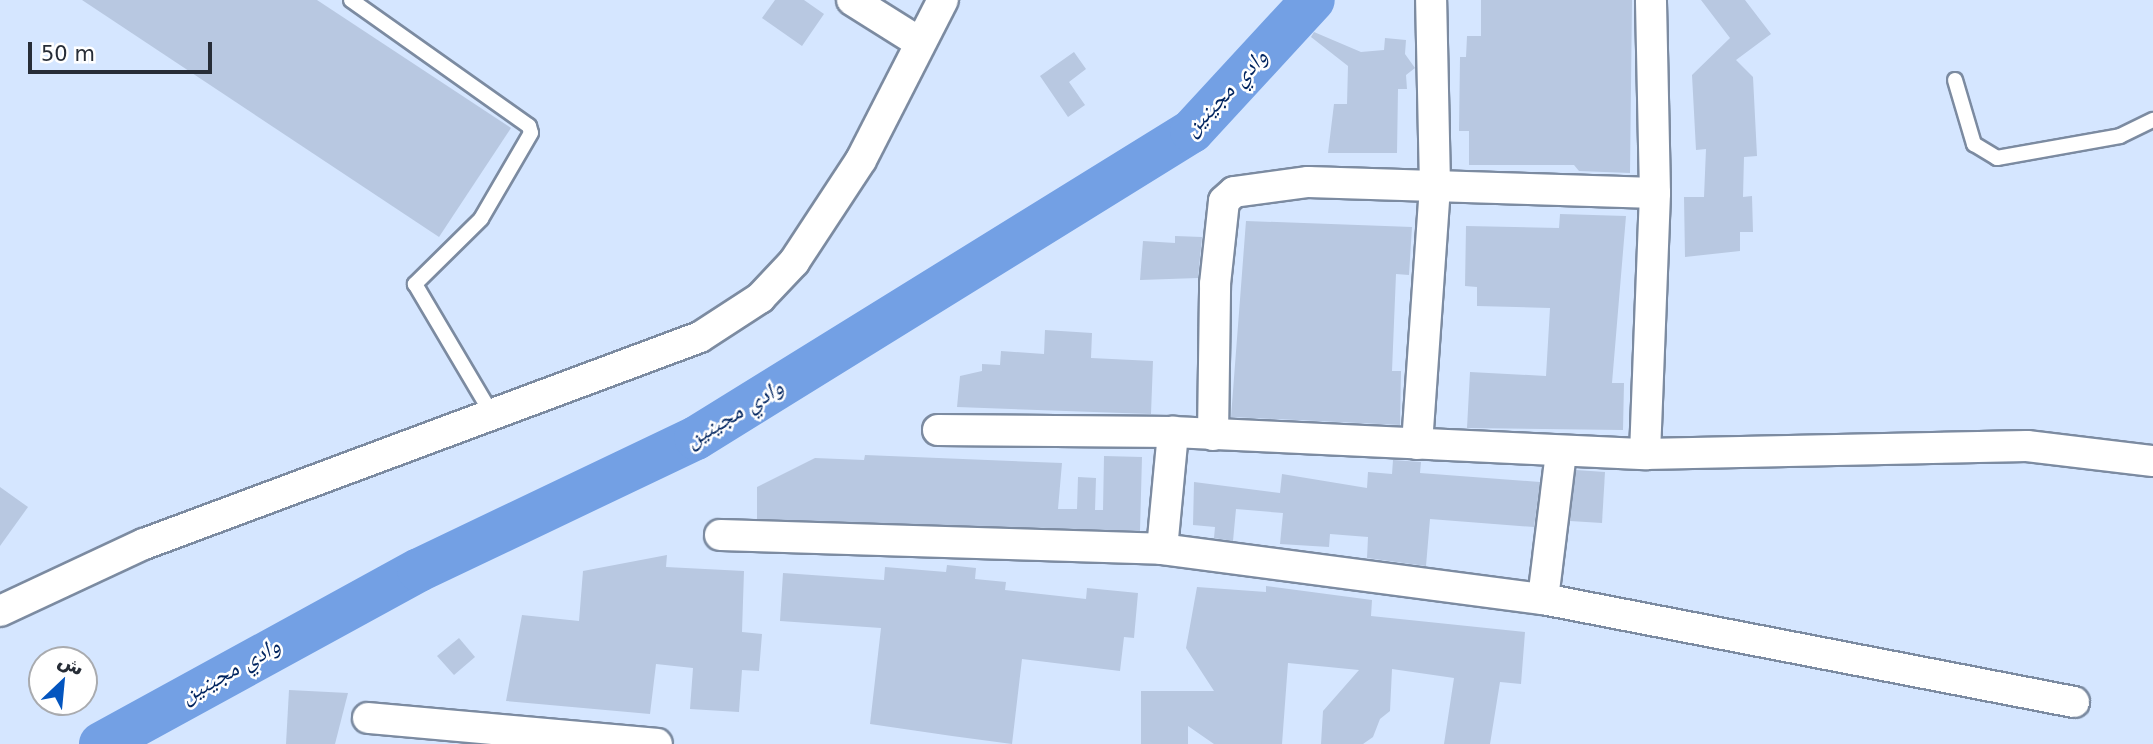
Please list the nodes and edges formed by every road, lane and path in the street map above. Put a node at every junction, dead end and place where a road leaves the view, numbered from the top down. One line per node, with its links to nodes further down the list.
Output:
1 (351, 0): 11 (lane)
2 (852, 0): 6 (street)
3 (943, 0): 6 (street)
4 (1431, 0): 9 (street)
5 (1651, 0): 10 (street)
6 (919, 42): 11 (street)
7 (1955, 80): 8 (lane)
8 (2153, 120)
9 (1435, 186): 10 (street); 14 (street); 15 (street)
10 (1655, 193): 17 (street)
11 (493, 416): 22 (street)
12 (938, 430): 13 (street)
13 (1173, 432): 14 (street); 20 (street)
14 (1213, 435): 15 (street)
15 (1417, 444): 16 (street)
16 (1561, 452): 17 (street); 21 (street)
17 (1645, 454): 18 (street)
18 (2153, 461)
19 (720, 535): 20 (street)
20 (1162, 549): 21 (street)
21 (1543, 599): 23 (street)
22 (0, 611)
23 (2074, 702)
24 (368, 719): 25 (street)
25 (536, 739): 26 (street)
26 (657, 744)

